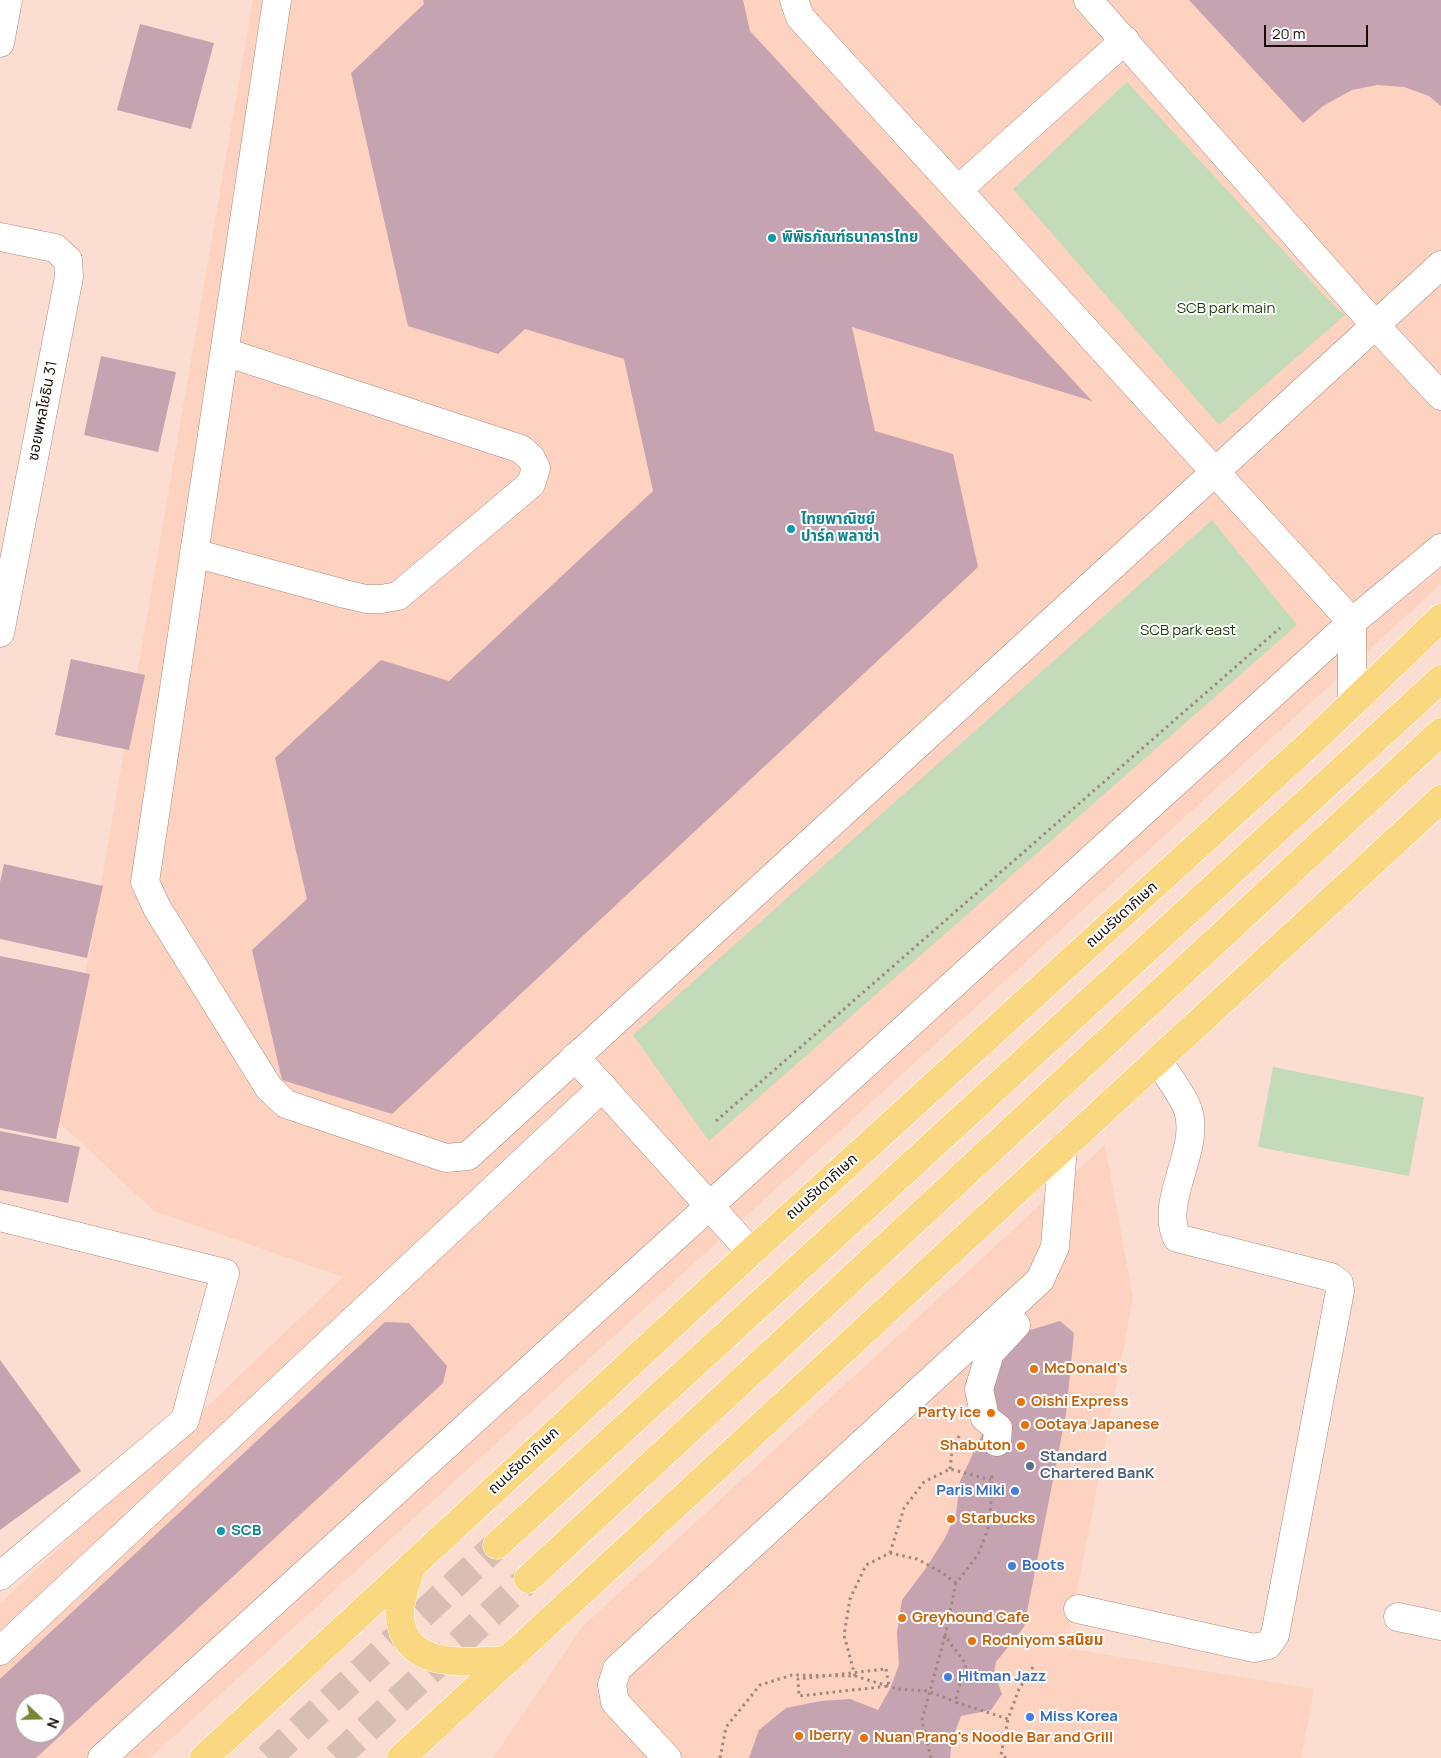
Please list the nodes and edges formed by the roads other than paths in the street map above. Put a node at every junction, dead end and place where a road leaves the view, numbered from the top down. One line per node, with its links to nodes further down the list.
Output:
1 (8, 0): 6 (street)
2 (277, 0): 11 (street)
3 (794, 0): 7 (street)
4 (1088, 0): 5 (street)
5 (1125, 40): 7 (street); 10 (street)
6 (0, 42)
7 (959, 190): 13 (street)
8 (0, 237): 18 (street, ซอยพหลโยธิน 31)
9 (1441, 266): 10 (street)
10 (1375, 324): 12 (street); 13 (street)
11 (224, 352): 15 (street); 15 (street)
12 (1441, 396)
13 (1214, 472): 17 (street); 23 (street)
14 (1441, 548): 17 (street)
15 (194, 553): 23 (street)
16 (1441, 618): 20 (main road, ถนนรัชดาภิเษก)
17 (1352, 622): 20 (street); 27 (street)
18 (0, 633)
19 (1441, 678): 32 (main road)
20 (1352, 702): 29 (main road, ถนนรัชดาภิเษก)
21 (1441, 732): 35 (main road)
22 (1441, 799): 24 (main road)
23 (575, 1057): 25 (street)
24 (1158, 1060): 26 (main road); 36 (street)
25 (603, 1087): 27 (street); 39 (street)
26 (1063, 1147): 40 (main road); 44 (street)
27 (709, 1205): 29 (street); 41 (street)
28 (0, 1217): 34 (street)
29 (751, 1252): 33 (main road, ถนนรัชดาภิเษก)
30 (1020, 1320): 31 (street)
31 (997, 1442)
32 (497, 1545)
33 (412, 1565): 40 (main road); 42 (main road, ถนนรัชดาภิเษก)
34 (0, 1576)
35 (528, 1578)
36 (1078, 1608)
37 (1398, 1616): 38 (street)
38 (1441, 1626)
39 (0, 1651)
40 (508, 1660): 43 (main road)
41 (102, 1758)
42 (204, 1758)
43 (401, 1758)
44 (668, 1758)

